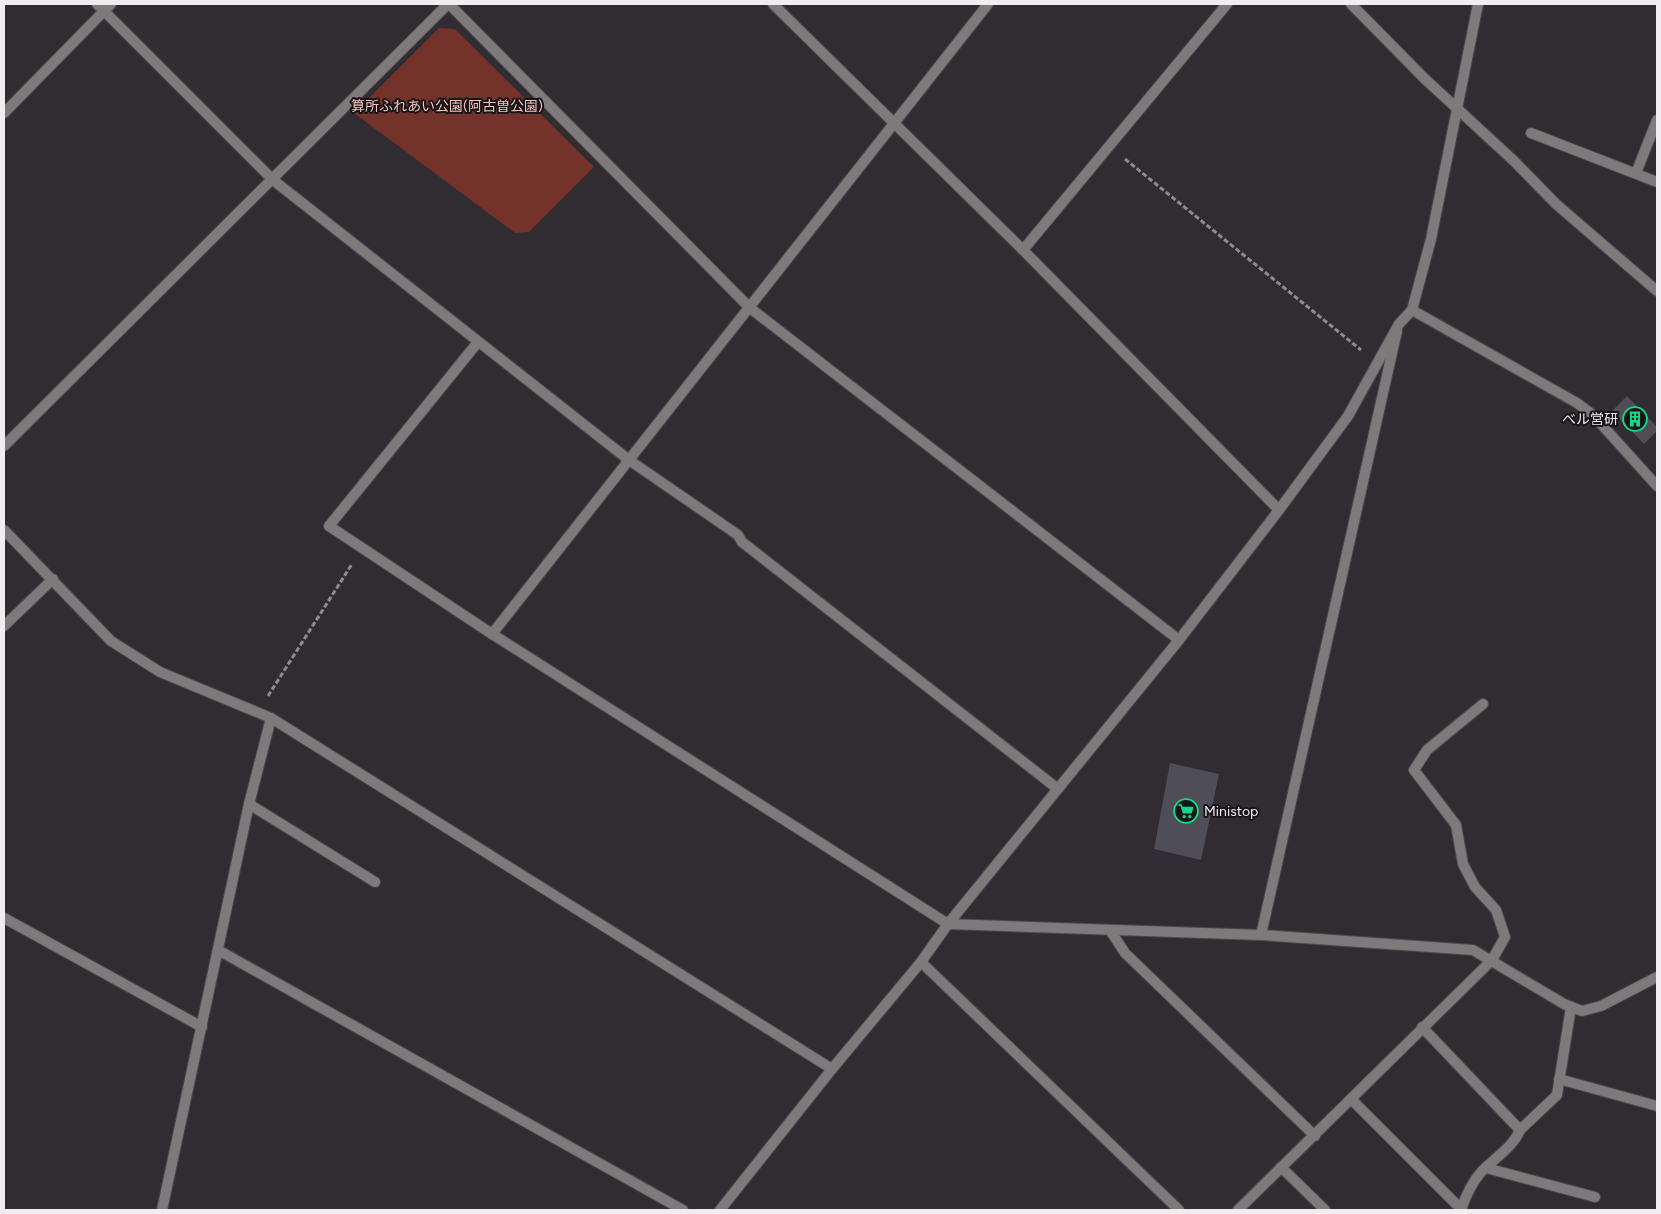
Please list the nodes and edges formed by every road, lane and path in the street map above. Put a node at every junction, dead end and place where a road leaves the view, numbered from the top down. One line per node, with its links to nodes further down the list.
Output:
1 (448, 4): 15 (street); 19 (street)
2 (773, 4): 11 (street)
3 (988, 4): 11 (street)
4 (1227, 4): 13 (street)
5 (1351, 4): 8 (street)
6 (1478, 4): 8 (street)
7 (104, 6): 9 (street); 15 (street)
8 (1456, 106): 18 (street); 20 (street)
9 (4, 113)
10 (1657, 120): 14 (street)
11 (893, 124): 17 (street); 19 (street)
12 (1531, 133): 14 (street)
13 (1108, 146): 17 (street); 23 (path)
14 (1636, 173): 16 (street)
15 (273, 180): 22 (street); 24 (street)
16 (1657, 182)
17 (1022, 250): 27 (street)
18 (1657, 291)
19 (750, 308): 25 (street); 33 (street)
20 (1412, 310): 21 (street); 26 (street)
21 (1399, 324): 23 (street); 43 (street)
22 (478, 342): 25 (street); 29 (street)
23 (1377, 363): 27 (street)
24 (4, 446)
25 (629, 460): 32 (street); 37 (street)
26 (1657, 486)
27 (1279, 510): 33 (street)
28 (4, 530): 30 (street)
29 (362, 549): 32 (street); 35 (path)
30 (53, 579): 31 (street); 35 (street)
31 (4, 626)
32 (492, 634): 41 (street)
33 (1179, 640): 37 (street)
34 (1482, 704): 45 (street)
35 (258, 711): 36 (street)
36 (271, 718): 38 (street); 51 (street)
37 (1058, 789): 41 (street)
38 (249, 804): 39 (street); 44 (street)
39 (375, 882)
40 (4, 918): 49 (street)
41 (948, 924): 42 (street); 46 (street)
42 (1110, 930): 43 (street); 56 (street)
43 (1261, 935): 45 (street)
44 (218, 950): 49 (street); 61 (street)
45 (1492, 960): 48 (street); 50 (street)
46 (921, 962): 51 (street); 63 (street)
47 (1657, 977): 48 (street)
48 (1571, 1007): 52 (street)
49 (202, 1027): 60 (street)
50 (1422, 1027): 53 (street); 55 (street)
51 (832, 1069): 62 (street)
52 (1559, 1078): 54 (street); 55 (street)
53 (1351, 1099): 56 (street); 66 (street)
54 (1657, 1106)
55 (1520, 1130): 58 (street)
56 (1315, 1136): 57 (street)
57 (1281, 1167): 64 (street); 65 (street)
58 (1486, 1168): 59 (street); 66 (street)
59 (1595, 1197)
60 (162, 1210)
61 (683, 1210)
62 (720, 1210)
63 (1180, 1210)
64 (1238, 1210)
65 (1325, 1210)
66 (1461, 1210)

